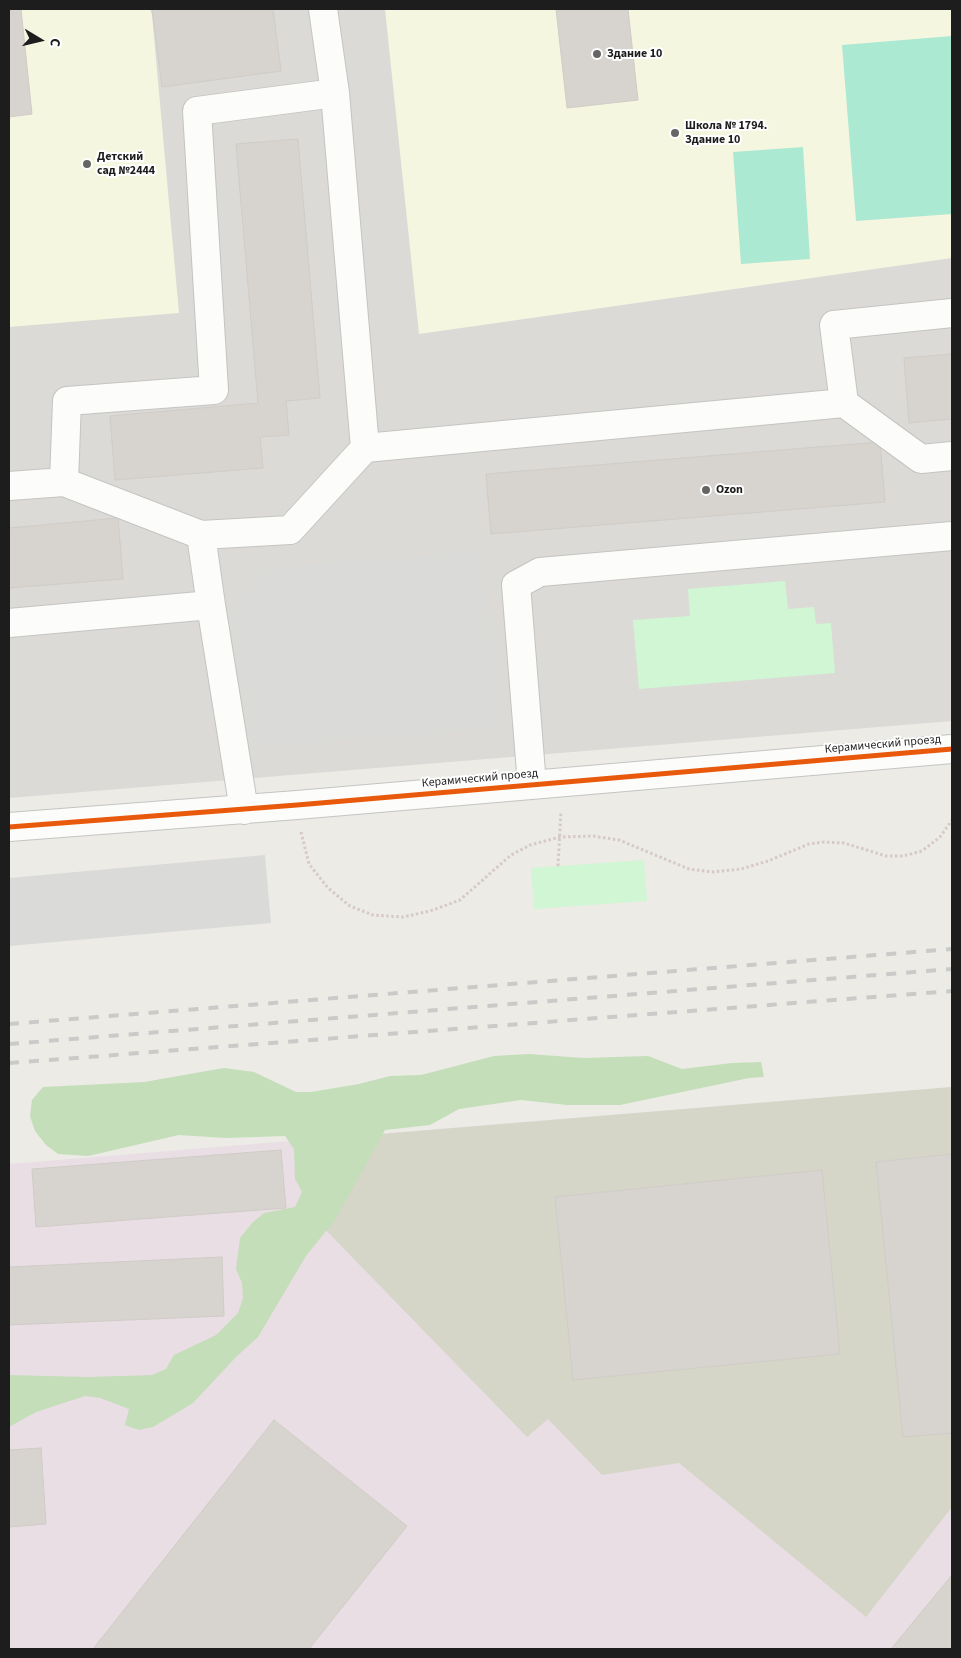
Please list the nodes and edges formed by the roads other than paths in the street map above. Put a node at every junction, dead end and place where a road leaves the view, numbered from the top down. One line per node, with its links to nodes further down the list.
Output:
1 (323, 9): 2 (street)
2 (335, 93): 5 (street); 7 (street)
3 (952, 313): 4 (street)
4 (844, 403): 5 (street); 6 (street)
5 (365, 448): 9 (street)
6 (952, 456)
7 (64, 482): 8 (street); 9 (street)
8 (9, 486)
9 (201, 535): 11 (street)
10 (952, 536): 14 (street)
11 (211, 605): 12 (street); 15 (street)
12 (9, 623)
13 (952, 749): 14 (street, Керамический проезд)
14 (532, 785): 15 (street, Керамический проезд)
15 (244, 810): 16 (street, Керамический проезд)
16 (9, 827)

